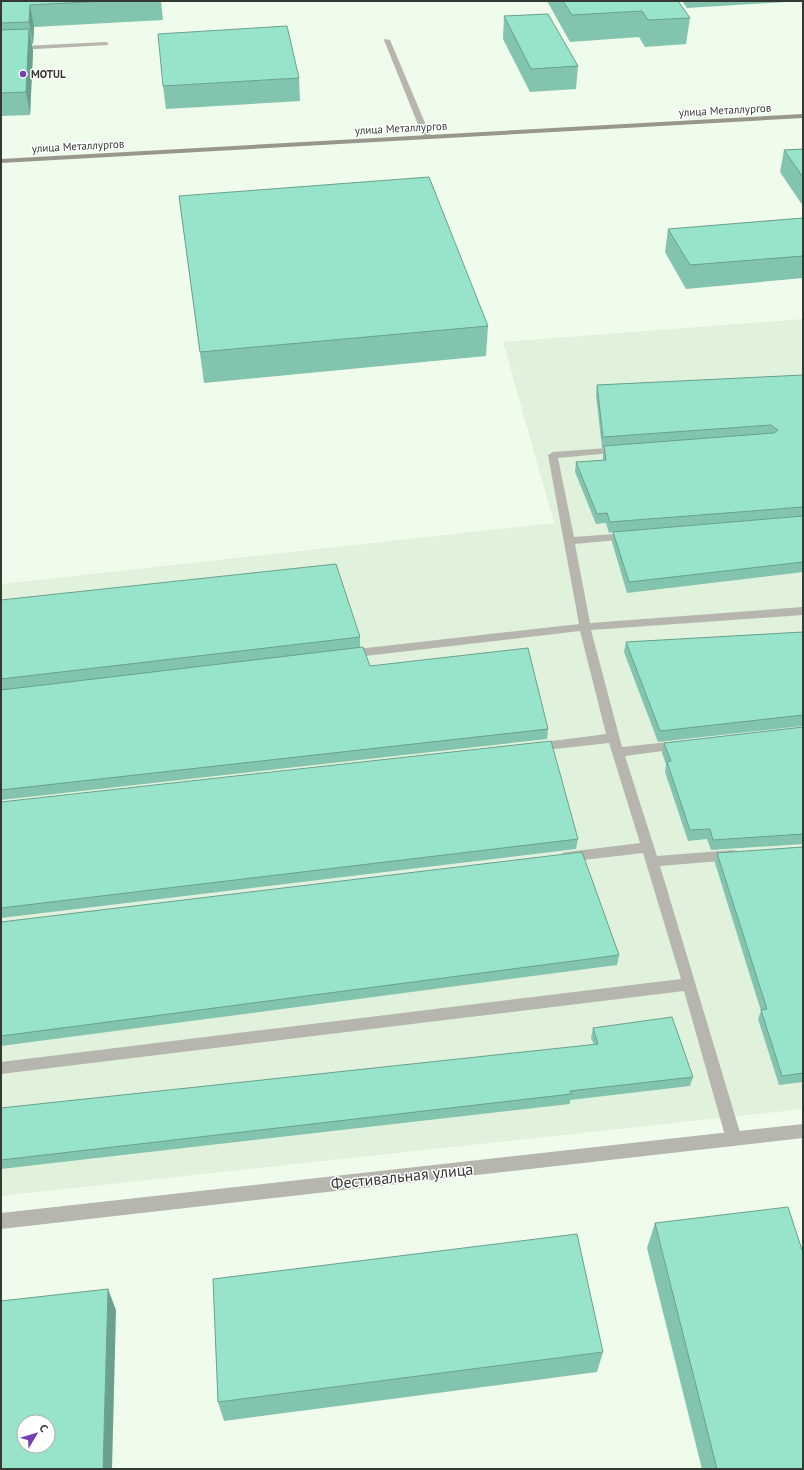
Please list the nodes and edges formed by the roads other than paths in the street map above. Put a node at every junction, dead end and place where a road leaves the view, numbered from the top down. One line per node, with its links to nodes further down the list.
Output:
1 (387, 40): 5 (street)
2 (106, 44): 3 (street)
3 (1, 49)
4 (803, 116): 5 (main road, улица Металлургов)
5 (427, 137): 6 (main road, улица Металлургов)
6 (1, 161)
7 (630, 449): 9 (street)
8 (639, 535): 9 (street)
9 (569, 541): 11 (street)
10 (803, 611): 11 (street)
11 (585, 627): 12 (street); 13 (street)
12 (332, 656)
13 (613, 738): 15 (street); 16 (street)
14 (687, 744): 16 (street)
15 (527, 748)
16 (618, 752): 17 (street)
17 (648, 847): 19 (street); 20 (street)
18 (747, 854): 20 (street)
19 (553, 859)
20 (652, 862): 21 (street)
21 (689, 984): 22 (street); 24 (street)
22 (1, 1068)
23 (803, 1131): 24 (street, Фестивальная улица)
24 (734, 1138): 25 (street, Фестивальная улица)
25 (1, 1221)

